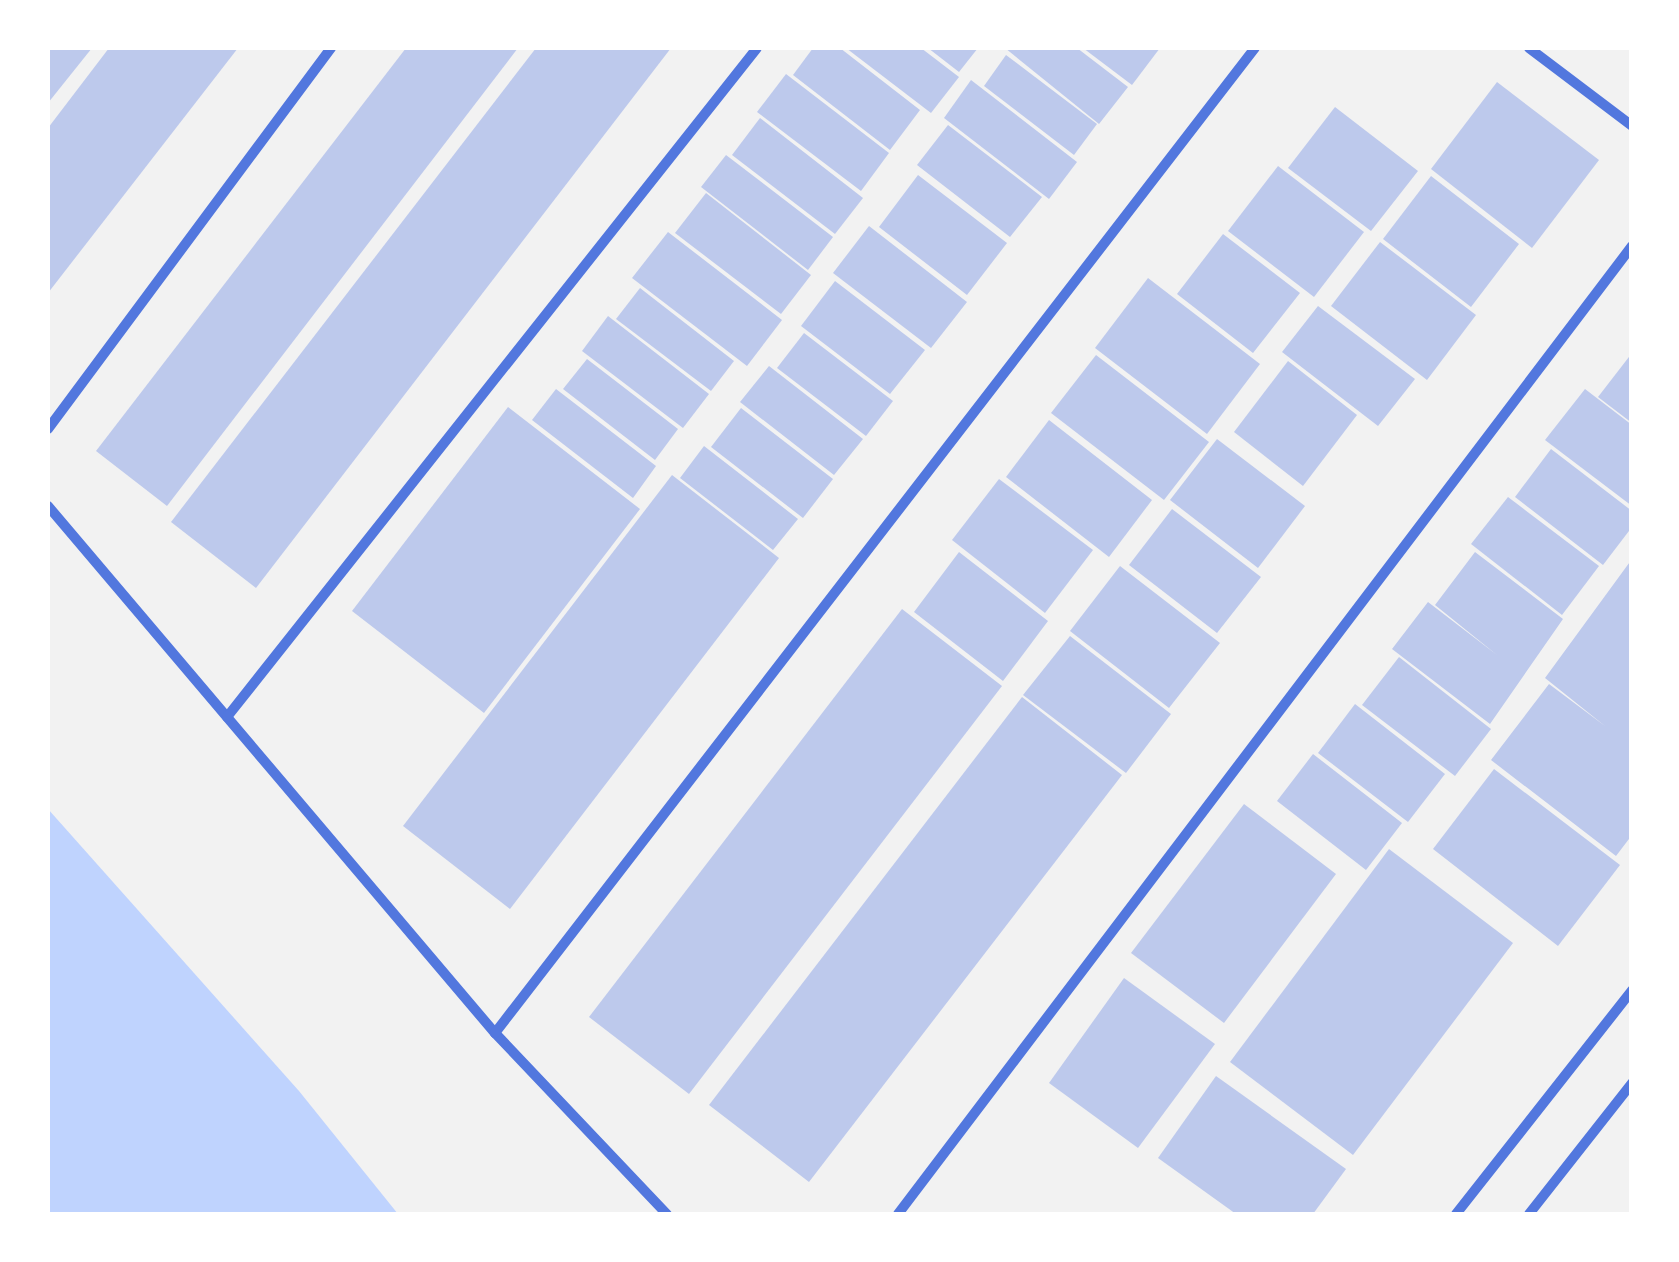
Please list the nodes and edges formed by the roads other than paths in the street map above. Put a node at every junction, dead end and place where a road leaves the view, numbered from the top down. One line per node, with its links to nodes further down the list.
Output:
1 (331, 48): 7 (street)
2 (757, 48): 9 (street)
3 (1254, 48): 11 (street)
4 (1529, 48): 5 (street)
5 (1632, 126)
6 (1632, 246): 14 (street)
7 (48, 429)
8 (48, 506): 9 (street)
9 (227, 717): 11 (street)
10 (1632, 990): 15 (street)
11 (496, 1033): 13 (street)
12 (1632, 1084): 16 (street)
13 (667, 1214)
14 (898, 1214)
15 (1456, 1214)
16 (1529, 1214)

